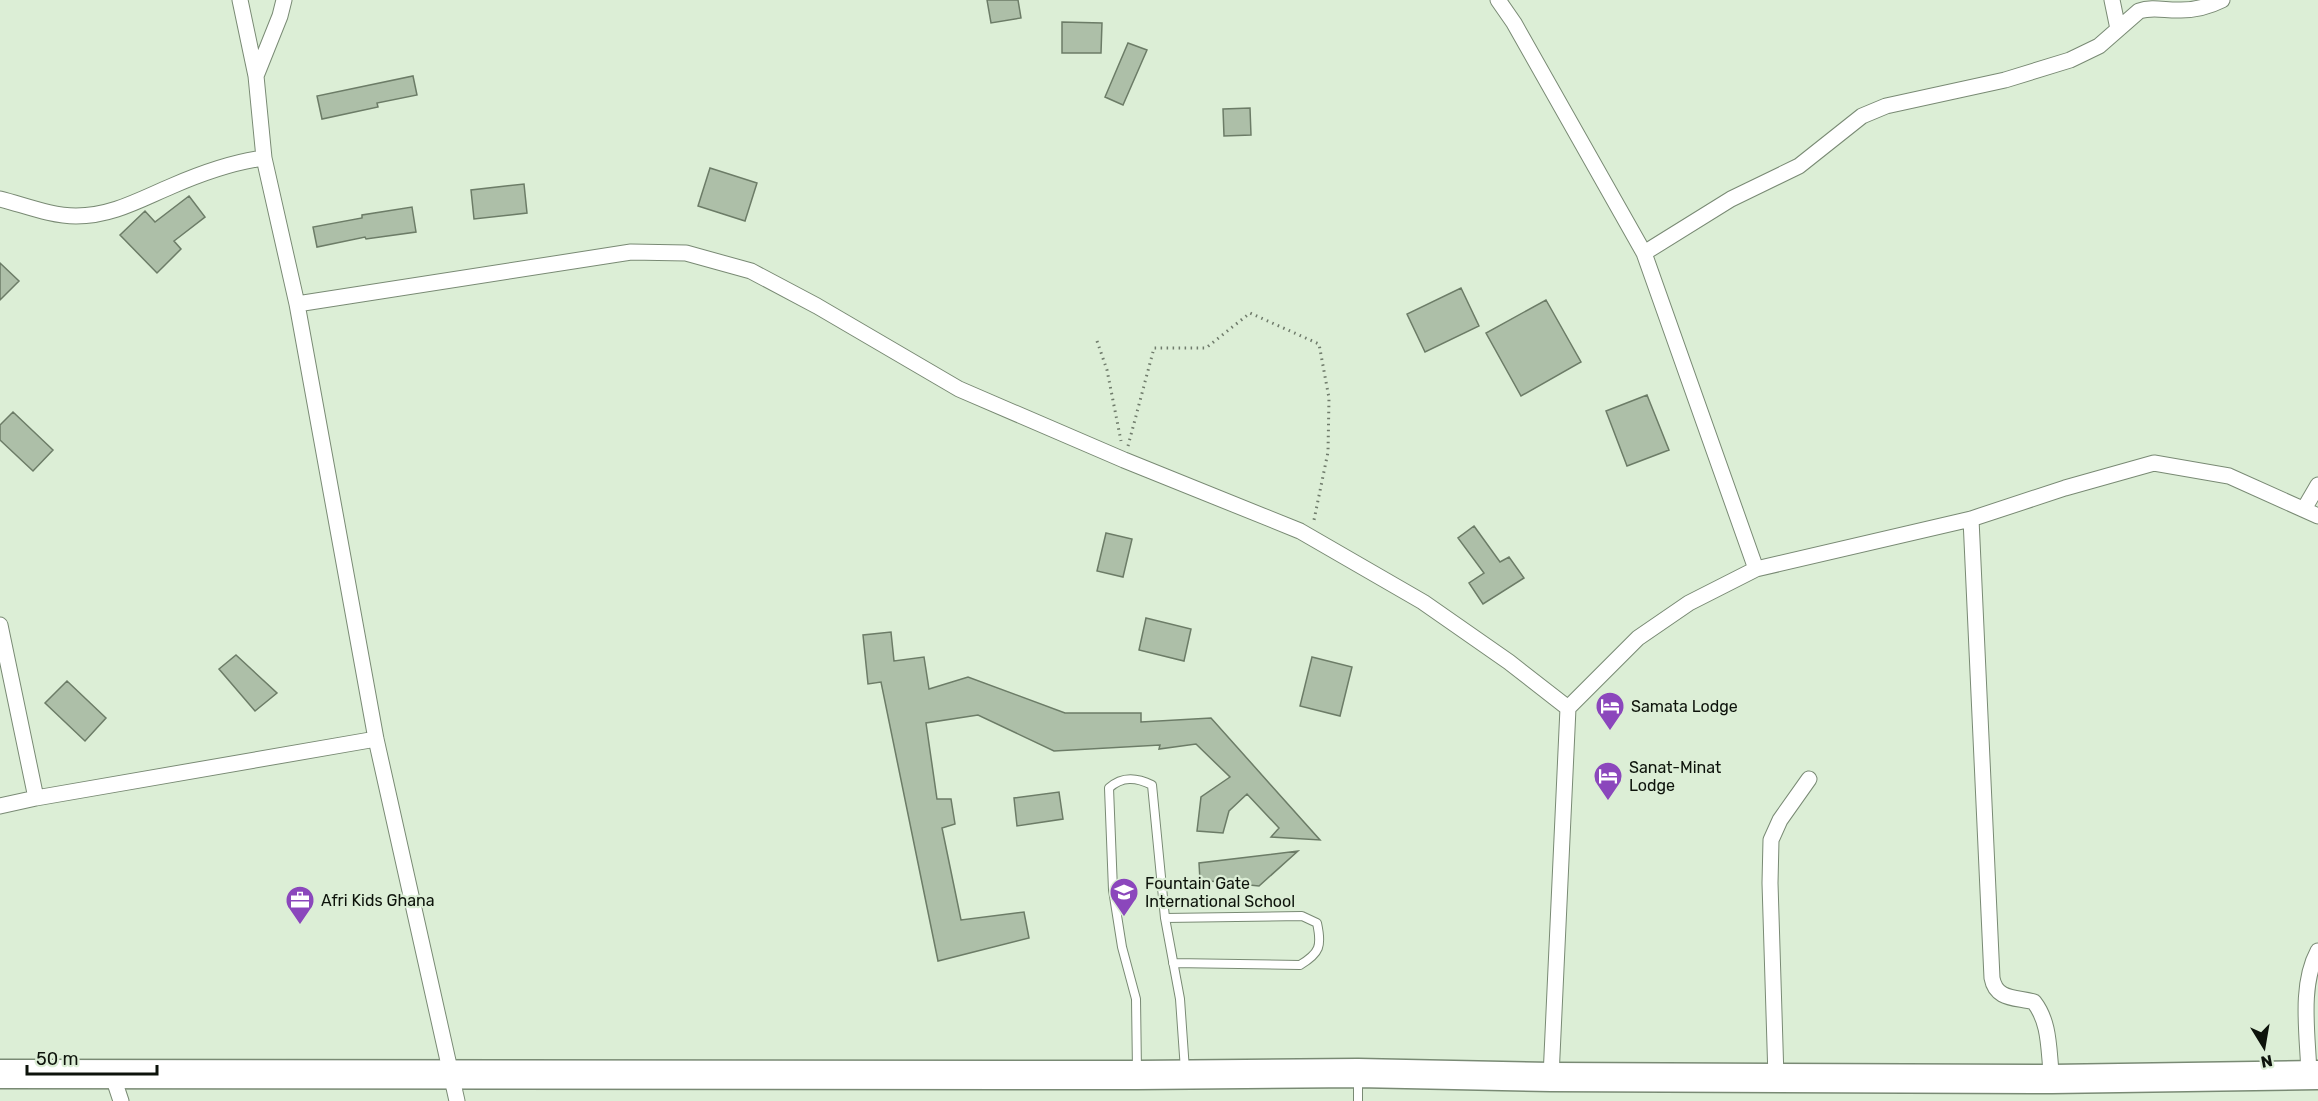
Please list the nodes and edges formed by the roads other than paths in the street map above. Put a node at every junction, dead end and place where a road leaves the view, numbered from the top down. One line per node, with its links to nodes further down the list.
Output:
1 (240, 0): 7 (street)
2 (284, 0): 7 (street)
3 (1498, 0): 10 (street)
4 (2112, 0): 6 (street)
5 (2222, 0): 6 (street)
6 (2118, 29): 10 (street)
7 (256, 76): 8 (street)
8 (264, 158): 9 (street); 11 (street)
9 (0, 199)
10 (1644, 253): 15 (street)
11 (297, 304): 17 (street); 18 (street)
12 (2318, 485): 13 (street)
13 (2311, 513): 14 (street)
14 (1971, 519): 15 (street); 33 (street)
15 (1756, 569): 17 (street)
16 (0, 625): 20 (street)
17 (1568, 708): 31 (street)
18 (376, 739): 20 (street); 34 (street)
19 (1809, 779): 32 (street)
20 (36, 798): 21 (street)
21 (0, 806)
22 (1165, 918): 24 (lane); 24 (lane); 28 (lane)
23 (2318, 951): 30 (street)
24 (1173, 963): 29 (lane)
25 (1358, 1072): 29 (highway); 31 (highway); 36 (lane)
26 (0, 1074): 27 (highway)
27 (112, 1074): 34 (highway); 35 (street)
28 (1137, 1075): 29 (highway); 34 (highway)
29 (1186, 1075)
30 (2314, 1075): 33 (highway)
31 (1551, 1077): 32 (highway)
32 (1776, 1078): 33 (highway)
33 (2052, 1079)
34 (454, 1088)
35 (121, 1101)
36 (1358, 1101)

